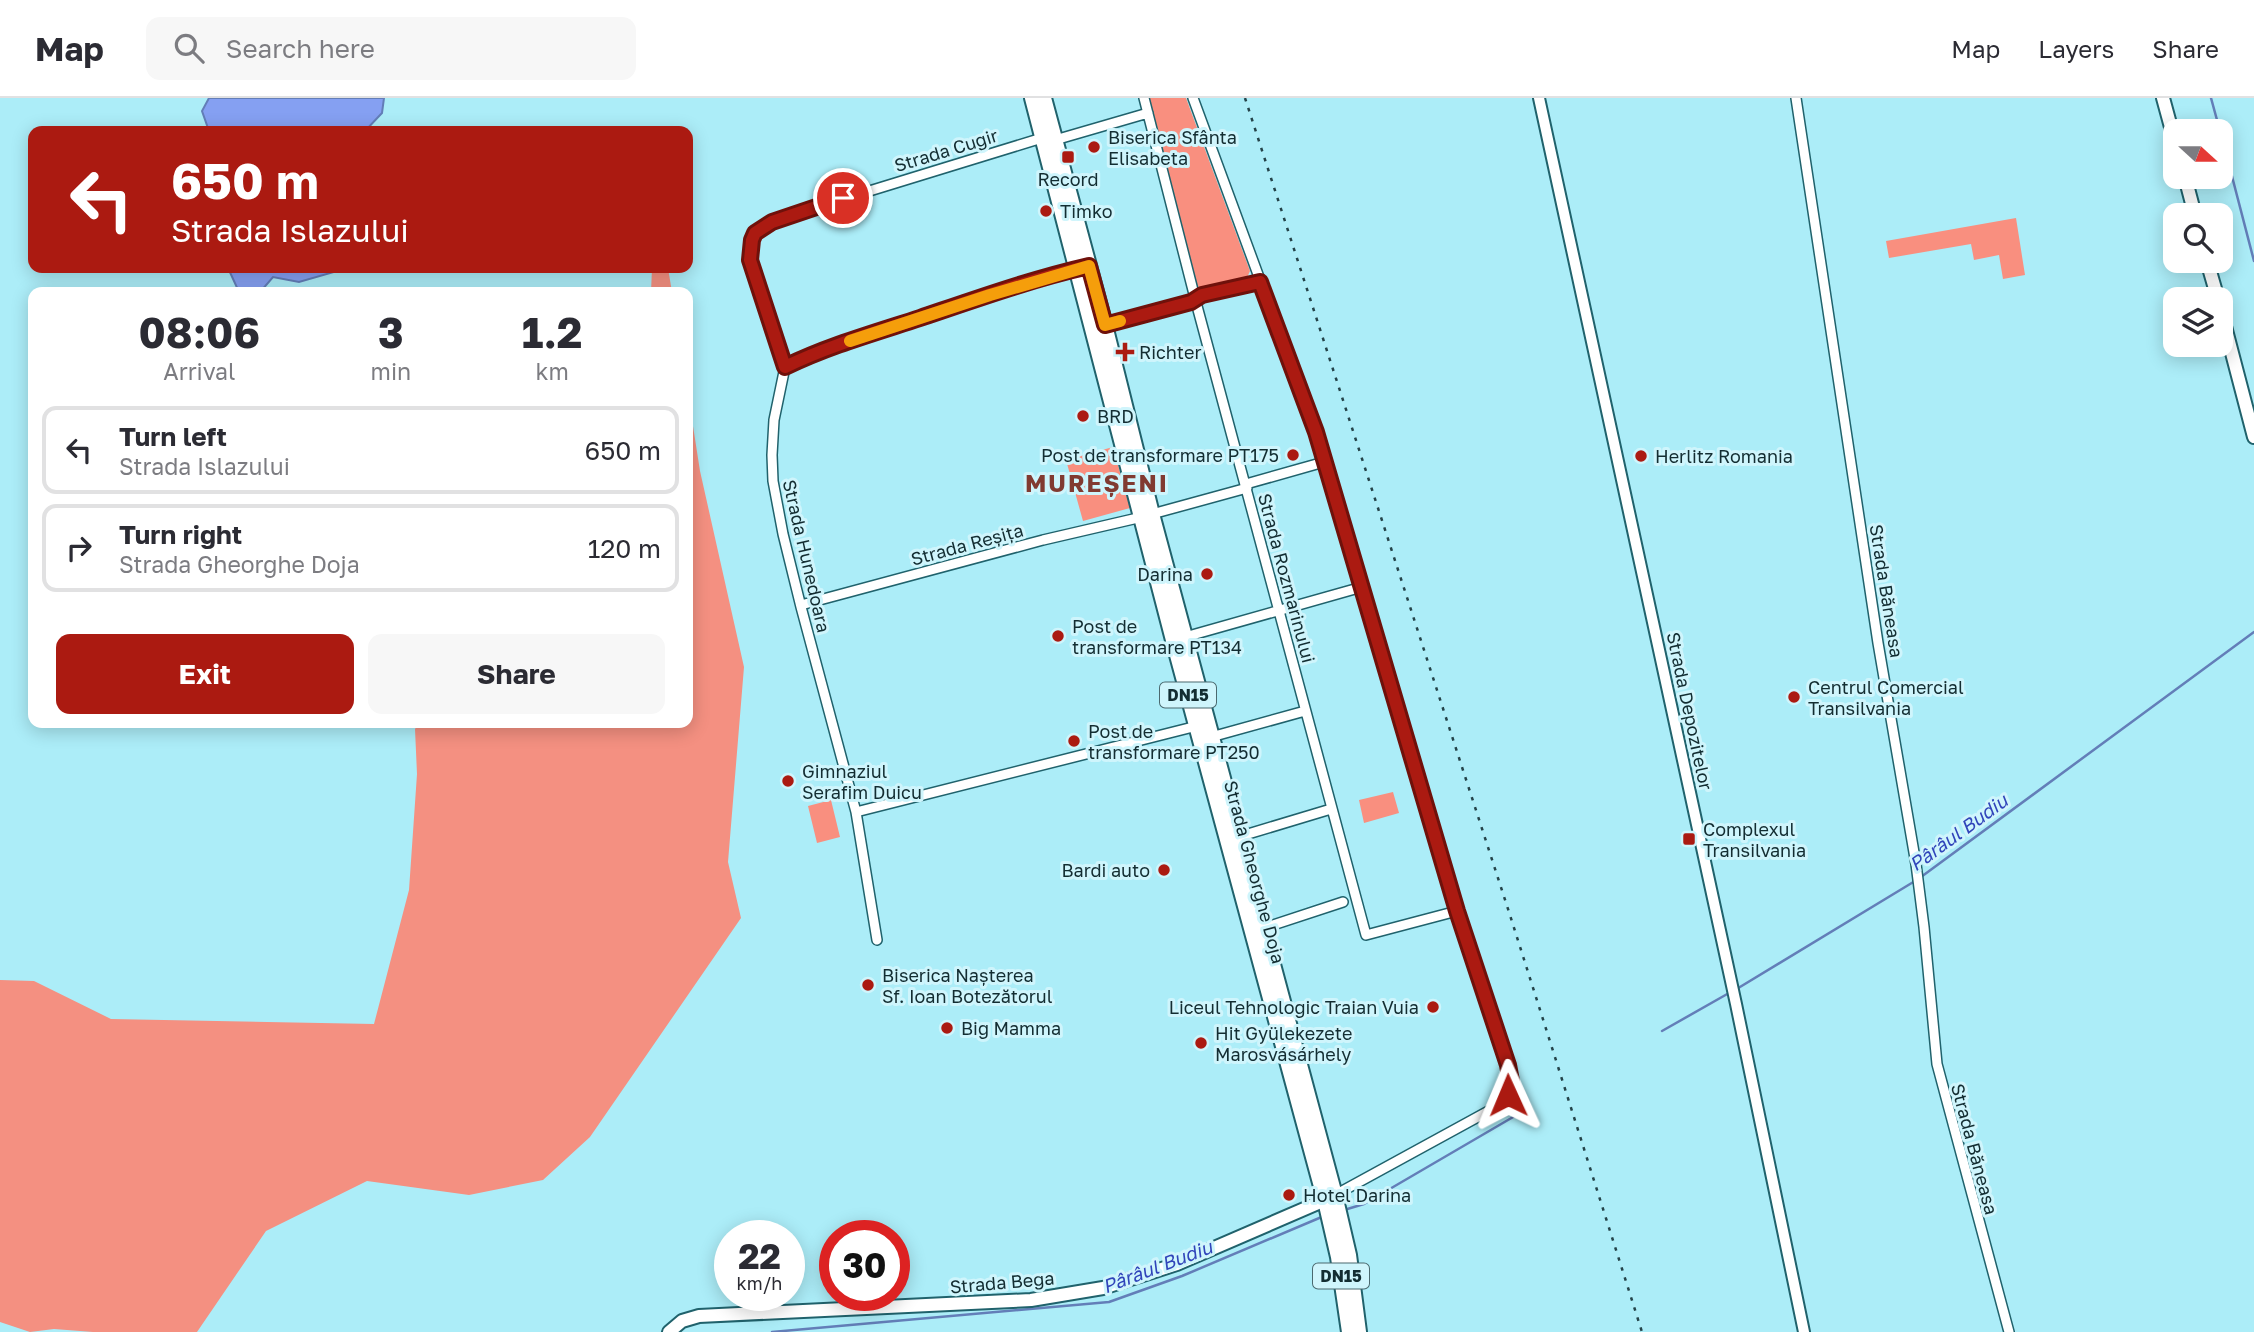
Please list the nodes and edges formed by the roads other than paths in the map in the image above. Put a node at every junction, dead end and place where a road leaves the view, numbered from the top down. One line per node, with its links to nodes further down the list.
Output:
1 (1032, 98): 10 (main road, Strada Gheorghe Doja / DN15)
2 (1044, 98): 10 (main road, Strada Gheorghe Doja / DN15)
3 (1144, 98): 8 (street, Strada Rozmarinului)
4 (1193, 98): 12 (street)
5 (1539, 98): 40 (street, Strada Depozitelor)
6 (1796, 98): 41 (street, Strada Băneasa)
7 (2163, 98): 9 (main road)
8 (1148, 113): 10 (street, Strada Cugir); 13 (street, Strada Rozmarinului)
9 (2169, 119)
10 (1049, 139): 11 (main road, Strada Gheorghe Doja / DN15); 16 (street, Strada Cugir)
11 (1083, 268): 14 (main road, Strada Gheorghe Doja / DN15); 16 (street); 20 (main road, Strada Gheorghe Doja / DN15)
12 (1260, 282): 13 (street); 18 (street)
13 (1195, 300): 14 (street); 19 (street, Strada Rozmarinului)
14 (1105, 325): 20 (main road, Strada Gheorghe Doja / DN15)
15 (2233, 357): 17 (main road)
16 (785, 367): 22 (street, Strada Hunedoara)
17 (2254, 437)
18 (1324, 462): 19 (street, Strada Reșița); 21 (street)
19 (1246, 486): 20 (street, Strada Reșița); 23 (street, Strada Rozmarinului)
20 (1147, 516): 22 (street, Strada Reșița); 24 (main road, Strada Gheorghe Doja / DN15); 26 (main road, Strada Gheorghe Doja / DN15)
21 (1362, 587): 23 (street); 32 (street)
22 (801, 605): 29 (street, Strada Hunedoara)
23 (1279, 610): 24 (street); 25 (street, Strada Rozmarinului)
24 (1185, 637): 27 (main road, Strada Gheorghe Doja / DN15)
25 (1305, 711): 27 (street); 28 (street, Strada Rozmarinului)
26 (1197, 726): 29 (street); 33 (main road, Strada Gheorghe Doja / DN15)
27 (1211, 737): 30 (main road, Strada Gheorghe Doja / DN15)
28 (1331, 809): 30 (street); 32 (street, Strada Rozmarinului)
29 (856, 812): 34 (street, Strada Hunedoara)
30 (1238, 837): 33 (main road, Strada Gheorghe Doja / DN15)
31 (1343, 902): 33 (street)
32 (1457, 911): 35 (street)
33 (1257, 930): 35 (main road, Strada Gheorghe Doja / DN15)
34 (877, 940)
35 (1331, 1200): 36 (main road, Strada Gheorghe Doja / DN15); 37 (main road, Strada Bega)
36 (1335, 1220): 38 (main road, Strada Gheorghe Doja / DN15); 39 (main road, Strada Gheorghe Doja / DN15)
37 (669, 1332)
38 (1349, 1332)
39 (1359, 1332)
40 (1804, 1332)
41 (2009, 1332)

